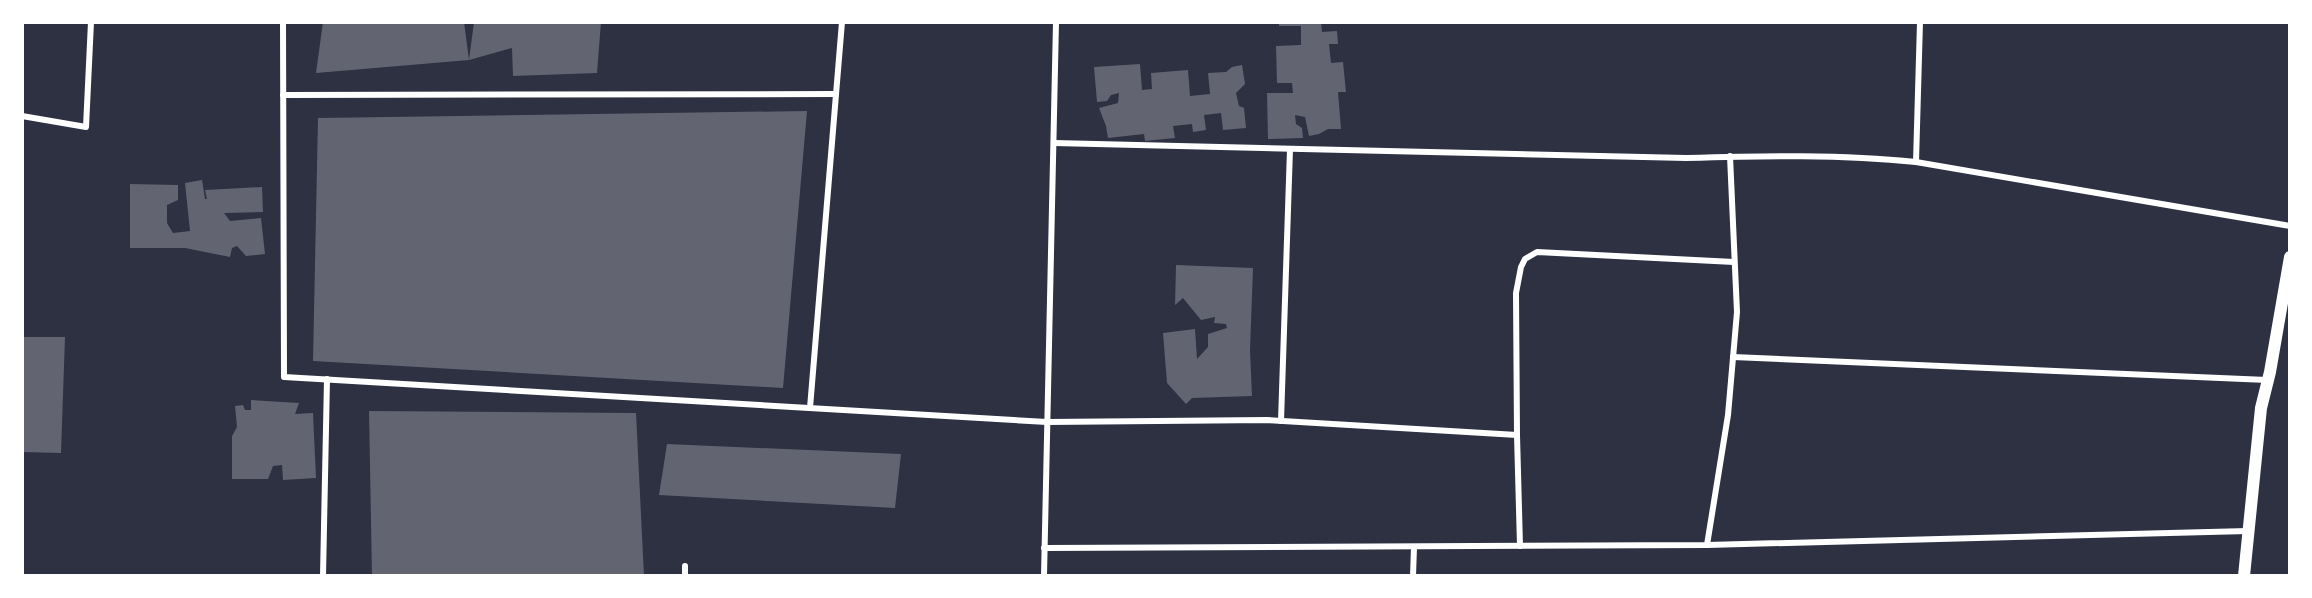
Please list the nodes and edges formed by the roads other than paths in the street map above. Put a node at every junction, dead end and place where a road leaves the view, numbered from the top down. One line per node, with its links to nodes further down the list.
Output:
1 (91, 22): 8 (street)
2 (283, 22): 7 (street)
3 (842, 22): 6 (street)
4 (1056, 22): 9 (street)
5 (1920, 22): 12 (street)
6 (835, 94): 7 (street); 19 (street)
7 (284, 95): 17 (street)
8 (22, 116)
9 (1054, 143): 10 (street); 21 (street)
10 (1290, 149): 11 (street); 20 (street)
11 (1730, 156): 12 (street); 15 (street)
12 (1916, 162): 13 (street)
13 (2289, 225)
14 (2289, 257): 18 (main road)
15 (1734, 262): 16 (street); 22 (street)
16 (1733, 357): 18 (street); 24 (street)
17 (327, 380): 19 (street); 29 (street)
18 (2268, 380): 23 (main road)
19 (810, 408): 21 (street)
20 (1281, 421): 21 (street); 22 (street)
21 (1047, 422): 27 (street)
22 (1517, 435): 25 (street)
23 (2248, 531): 24 (street); 33 (main road)
24 (1707, 545): 25 (street)
25 (1520, 546): 26 (street)
26 (1414, 547): 27 (street); 32 (street)
27 (1044, 548): 31 (street)
28 (685, 566): 30 (street)
29 (323, 576)
30 (685, 576)
31 (1044, 576)
32 (1413, 576)
33 (2244, 576)

